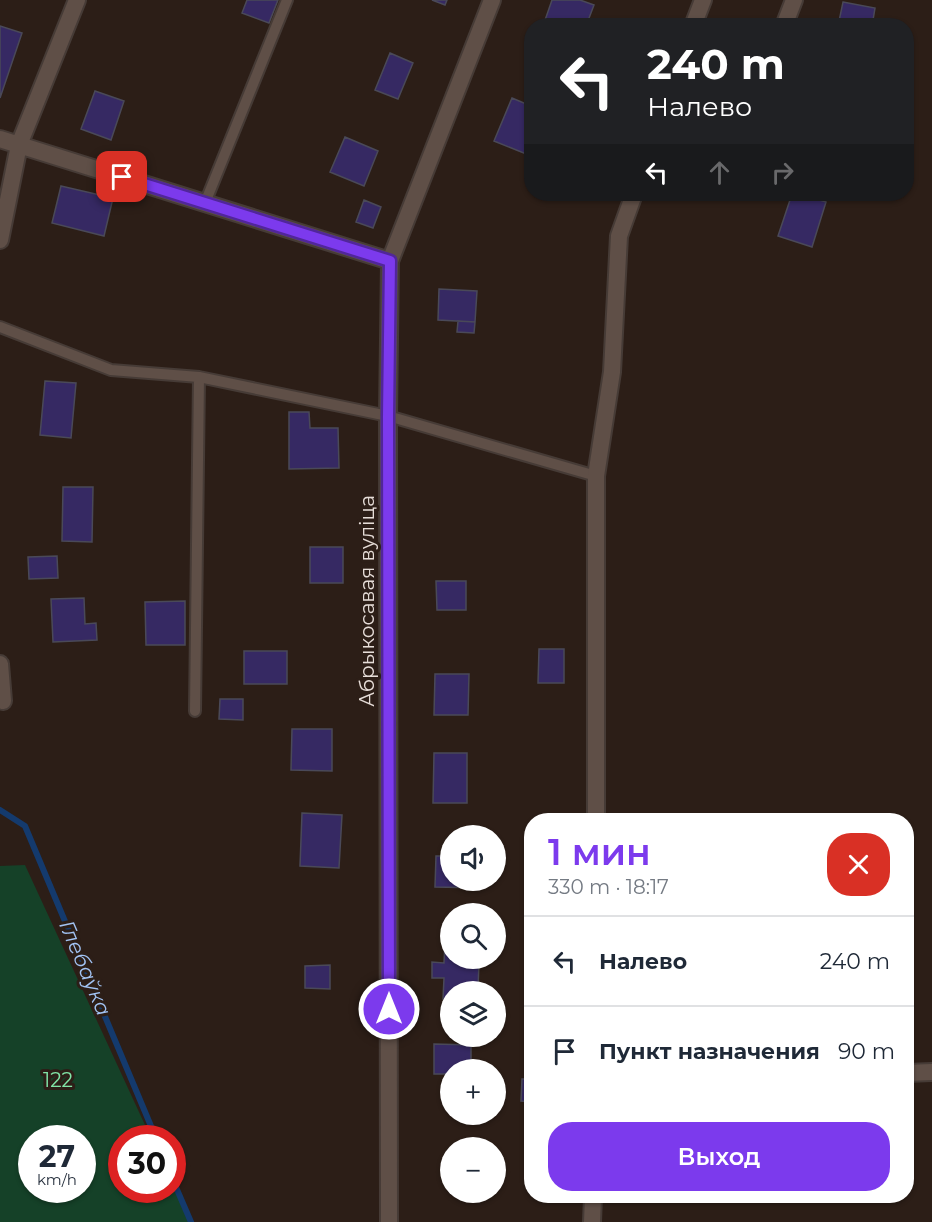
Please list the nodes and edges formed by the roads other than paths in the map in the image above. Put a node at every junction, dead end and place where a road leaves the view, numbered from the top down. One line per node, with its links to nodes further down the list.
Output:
1 (77, 0): 9 (street)
2 (286, 0): 11 (lane)
3 (492, 0): 13 (street, Абрыкосавая вуліца)
4 (703, 0): 6 (street)
5 (794, 0): 7 (street)
6 (696, 18)
7 (787, 18)
8 (0, 139): 9 (street)
9 (19, 145): 11 (street); 12 (street)
10 (632, 201): 17 (street)
11 (205, 203): 13 (street)
12 (0, 240)
13 (390, 261): 16 (street, Абрыкосавая вуліца)
14 (0, 327): 15 (lane)
15 (200, 377): 16 (lane); 20 (lane)
16 (388, 416): 17 (lane); 25 (street, Абрыкосавая вуліца)
17 (596, 476): 21 (street)
18 (0, 664): 19 (street)
19 (3, 701)
20 (195, 711)
21 (596, 813)
22 (932, 1072): 23 (street)
23 (914, 1073)
24 (593, 1203): 26 (street)
25 (389, 1222)
26 (592, 1222)

